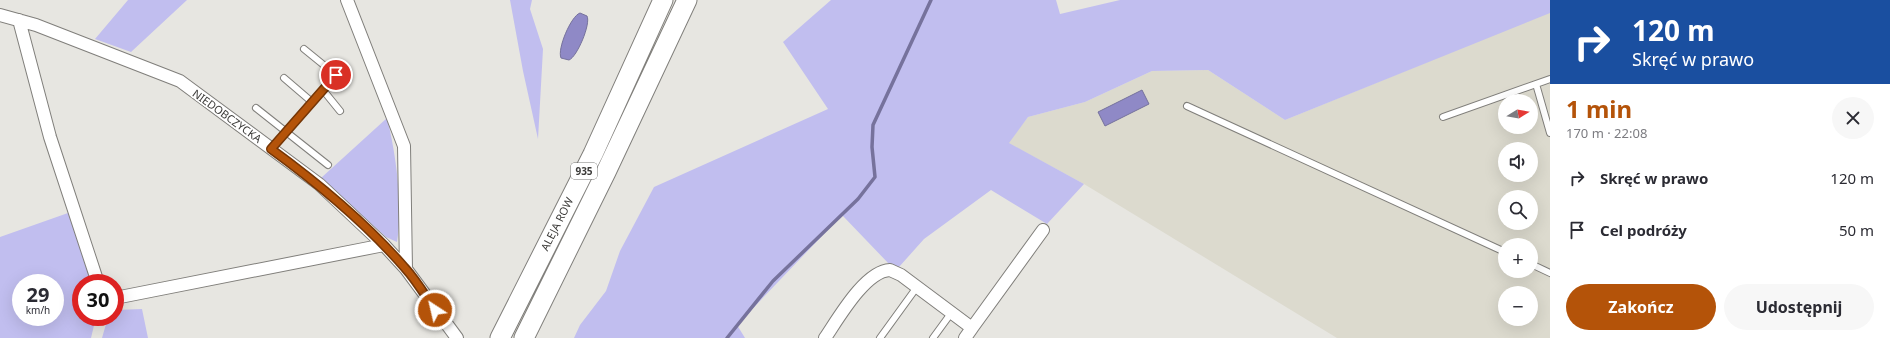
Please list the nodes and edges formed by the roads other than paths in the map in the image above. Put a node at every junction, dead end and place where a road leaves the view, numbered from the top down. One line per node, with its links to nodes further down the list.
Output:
1 (347, 0): 24 (street)
2 (663, 0): 32 (main road, ALEJA ROW / 935)
3 (687, 0): 33 (main road, ALEJA ROW / 935)
4 (0, 15): 5 (street, NIEDOBCZYCKA)
5 (19, 20): 18 (street, NIEDOBCZYCKA); 26 (street)
6 (304, 49): 10 (lane)
7 (284, 78): 11 (lane)
8 (1550, 79): 9 (lane)
9 (1536, 84): 15 (lane); 17 (lane)
10 (323, 90): 11 (lane); 14 (lane)
11 (312, 102): 16 (lane)
12 (1187, 106): 22 (lane)
13 (256, 108): 16 (lane)
14 (340, 111)
15 (1443, 117)
16 (286, 131): 18 (lane); 19 (lane)
17 (1550, 133)
18 (271, 149): 21 (street, NIEDOBCZYCKA)
19 (328, 165)
20 (1044, 230): 30 (street)
21 (384, 245): 24 (street, NIEDOBCZYCKA); 28 (street)
22 (1498, 249)
23 (1538, 267): 25 (lane)
24 (406, 269): 31 (street, NIEDOBCZYCKA)
25 (1550, 273)
26 (95, 274)
27 (917, 287): 29 (street); 34 (street); 35 (lane)
28 (124, 296)
29 (952, 312): 30 (street); 36 (lane)
30 (972, 328): 37 (street)
31 (457, 338)
32 (500, 338)
33 (524, 338)
34 (825, 338)
35 (880, 338)
36 (933, 338)
37 (965, 338)

